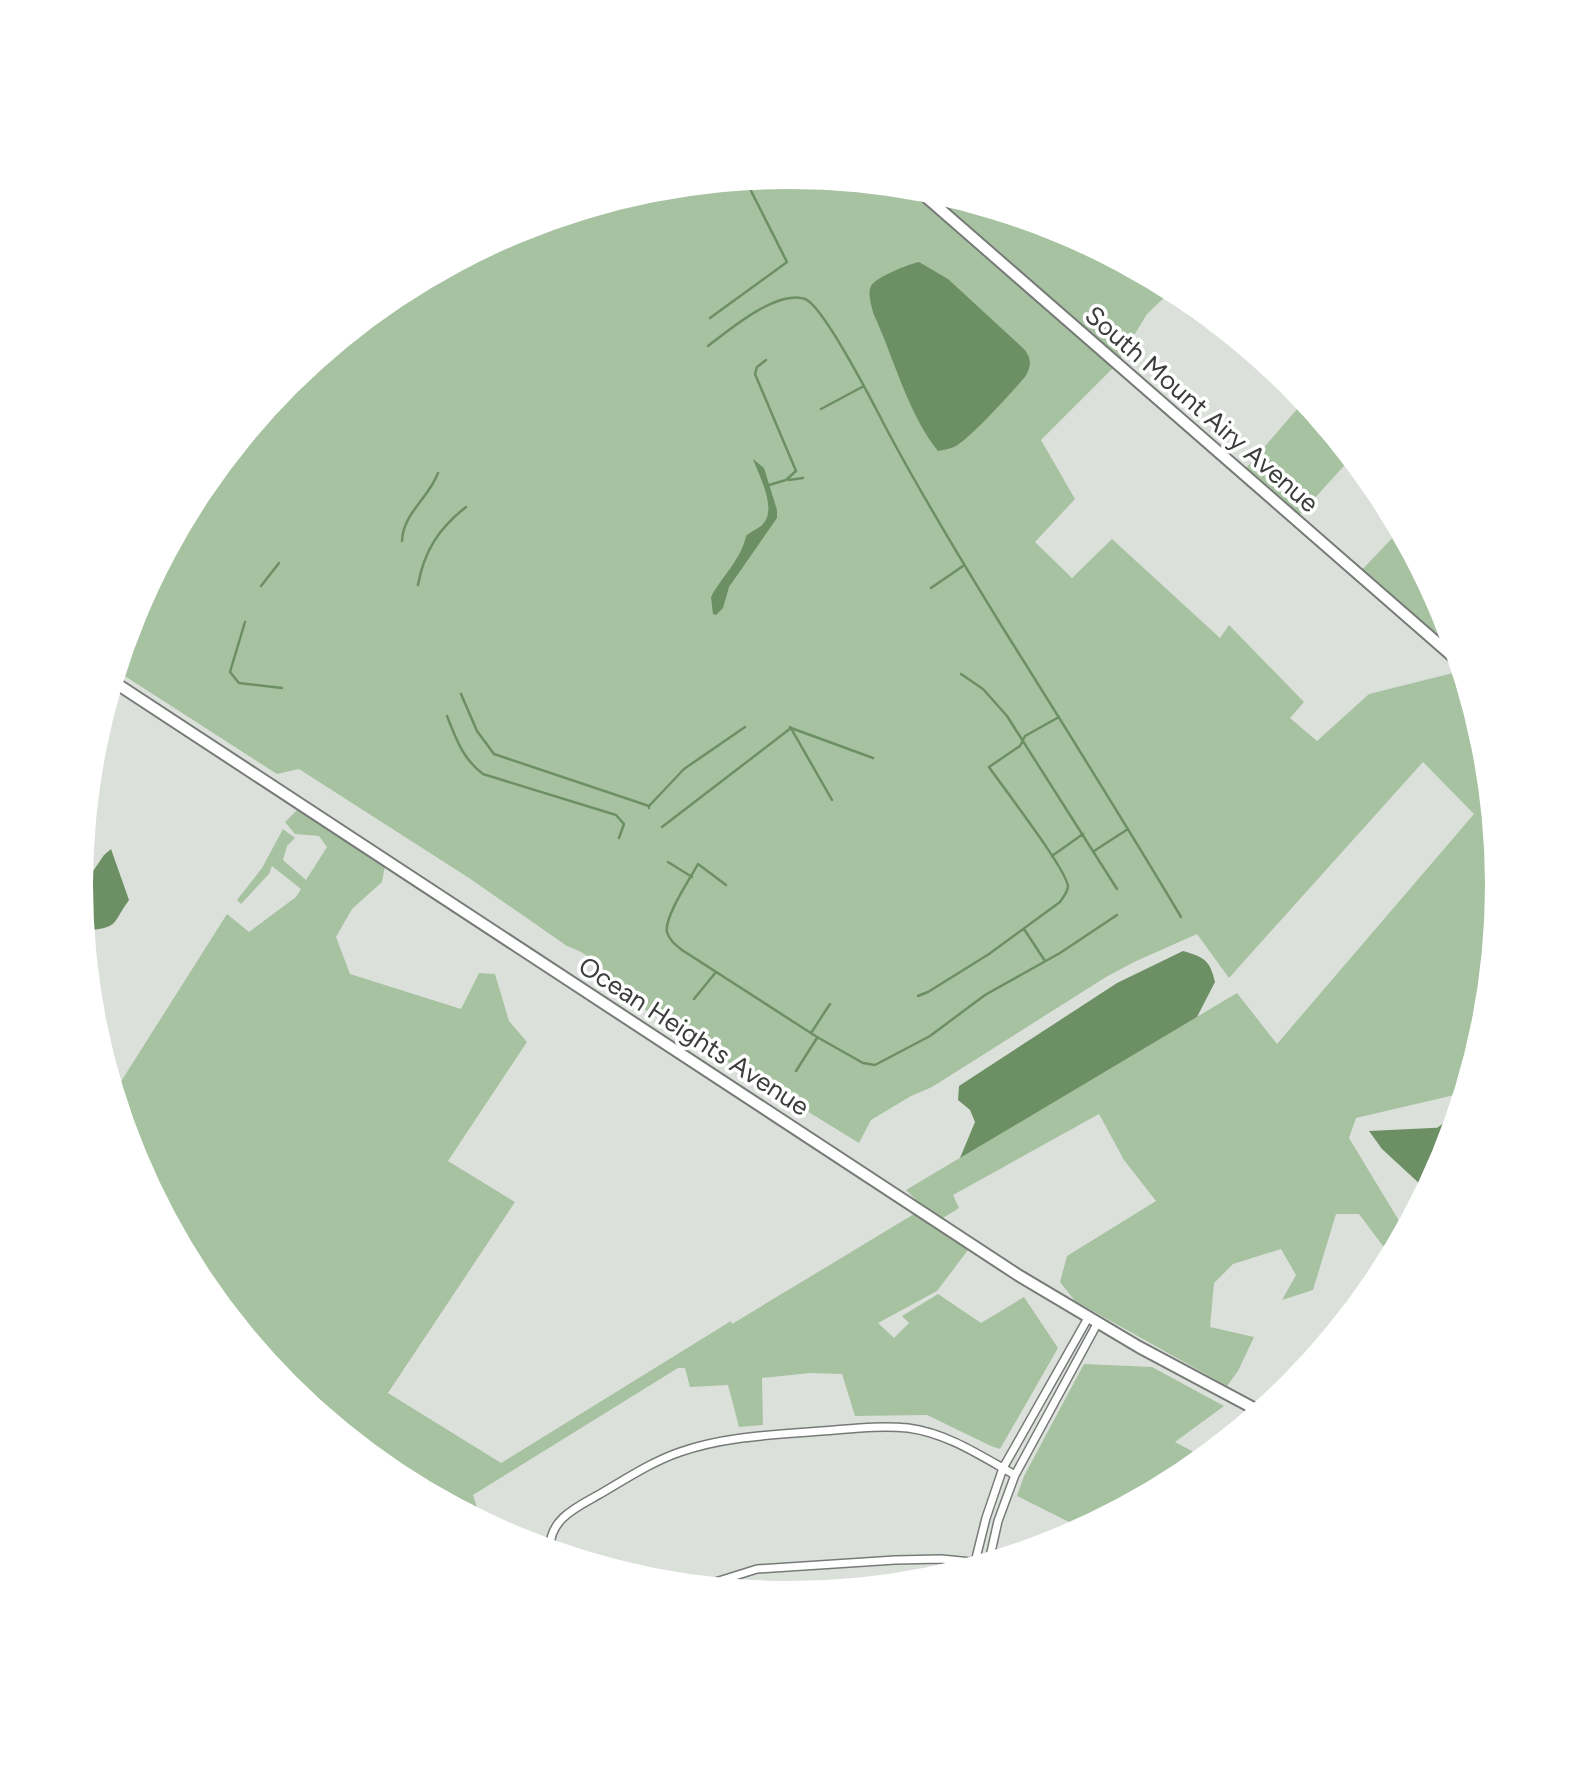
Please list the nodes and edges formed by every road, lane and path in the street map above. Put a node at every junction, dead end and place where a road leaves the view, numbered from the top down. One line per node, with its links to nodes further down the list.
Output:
1 (934, 204): 2 (main road, South Mount Airy Avenue)
2 (1443, 648)
3 (122, 687): 4 (main road, Ocean Heights Avenue)
4 (1093, 1321): 5 (main road, Ocean Heights Avenue); 6 (street); 7 (street)
5 (1250, 1406)
6 (1003, 1468): 7 (street); 8 (street); 10 (street)
7 (1015, 1475): 9 (street)
8 (551, 1539)
9 (991, 1551)
10 (980, 1554)
11 (959, 1560): 12 (street)
12 (727, 1578)

